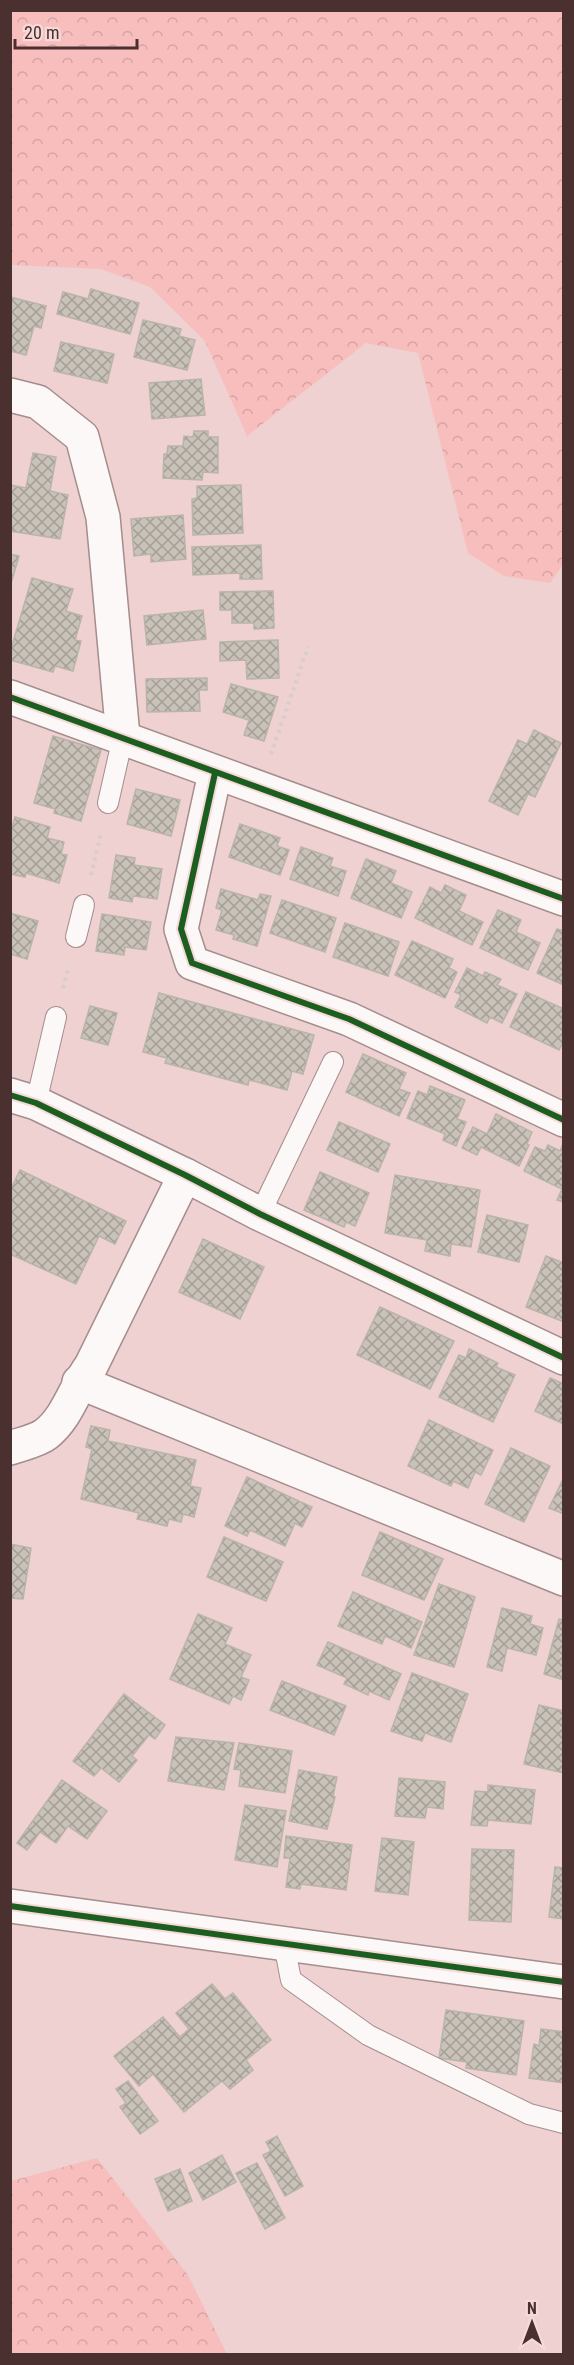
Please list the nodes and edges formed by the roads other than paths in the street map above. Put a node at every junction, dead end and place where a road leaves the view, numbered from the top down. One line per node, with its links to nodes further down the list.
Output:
1 (10, 395): 3 (street)
2 (10, 697): 3 (street)
3 (123, 737): 4 (street); 5 (lane)
4 (215, 773): 6 (street); 12 (street)
5 (108, 803)
6 (564, 899)
7 (84, 905): 8 (lane)
8 (76, 937)
9 (56, 1017): 11 (lane)
10 (333, 1062): 14 (lane)
11 (23, 1099): 13 (street)
12 (564, 1120)
13 (185, 1175): 14 (street); 16 (street)
14 (260, 1214): 15 (street)
15 (564, 1358)
16 (79, 1382): 17 (street); 18 (street)
17 (10, 1448)
18 (564, 1579)
19 (10, 1906): 20 (street)
20 (284, 1944): 21 (street); 22 (lane)
21 (564, 1982)
22 (564, 2123)

